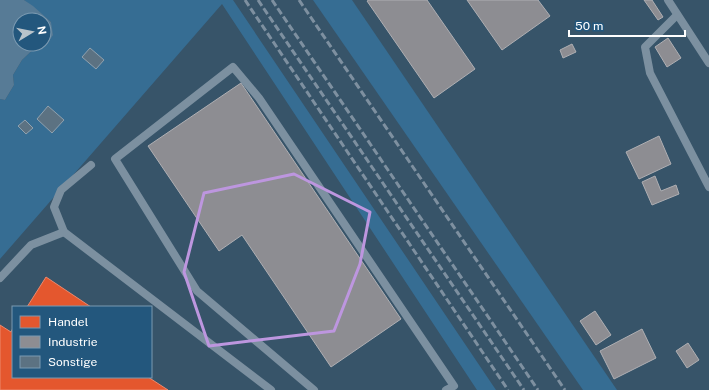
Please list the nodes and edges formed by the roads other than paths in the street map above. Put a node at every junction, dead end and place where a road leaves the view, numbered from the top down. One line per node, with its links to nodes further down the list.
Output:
1 (668, 0): 2 (lane)
2 (677, 15): 3 (lane); 5 (lane)
3 (709, 63)
4 (91, 166): 6 (lane)
5 (709, 187)
6 (64, 232): 7 (lane); 8 (lane)
7 (0, 278)
8 (271, 390)
9 (314, 390): 10 (lane)
10 (446, 390)

